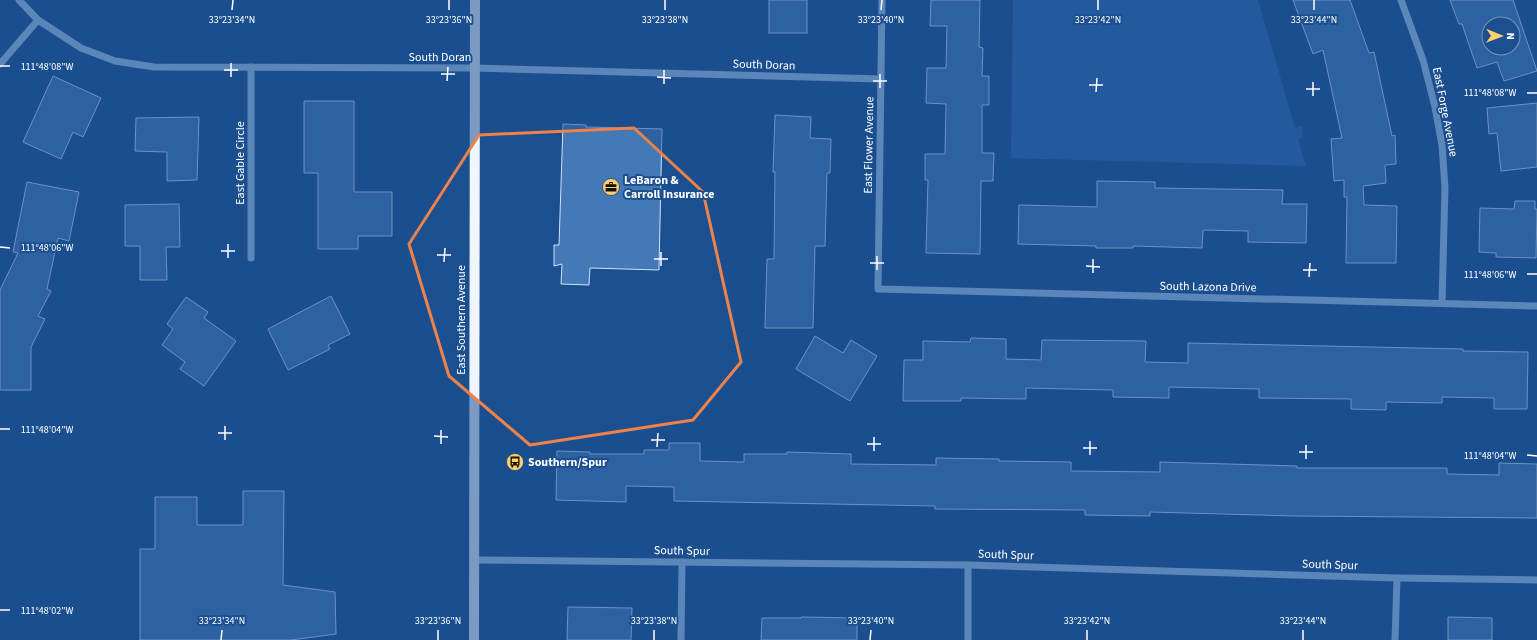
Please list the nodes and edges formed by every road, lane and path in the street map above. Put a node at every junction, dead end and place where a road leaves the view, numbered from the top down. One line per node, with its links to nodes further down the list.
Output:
1 (19, 0): 5 (street, South Doran)
2 (475, 0): 8 (main road, East Southern Avenue)
3 (882, 0): 9 (street, East Flower Avenue)
4 (1401, 0): 12 (street, East Forge Avenue)
5 (38, 20): 6 (street); 7 (street, South Doran)
6 (0, 64)
7 (251, 67): 8 (street, South Doran); 10 (street, East Gable Circle)
8 (474, 68): 9 (street, South Doran); 14 (main road, East Southern Avenue)
9 (881, 79): 11 (street, East Flower Avenue)
10 (251, 258)
11 (878, 289): 12 (street, South Lazona Drive)
12 (1442, 303): 13 (street, South Lazona Drive)
13 (1537, 306)
14 (474, 560): 15 (street, South Spur); 19 (main road, East Southern Avenue)
15 (682, 562): 16 (street, South Spur); 20 (street)
16 (968, 565): 17 (street, South Spur); 21 (street)
17 (1397, 578): 18 (street, South Spur); 22 (street)
18 (1537, 580)
19 (474, 640)
20 (681, 640)
21 (968, 640)
22 (1395, 640)

